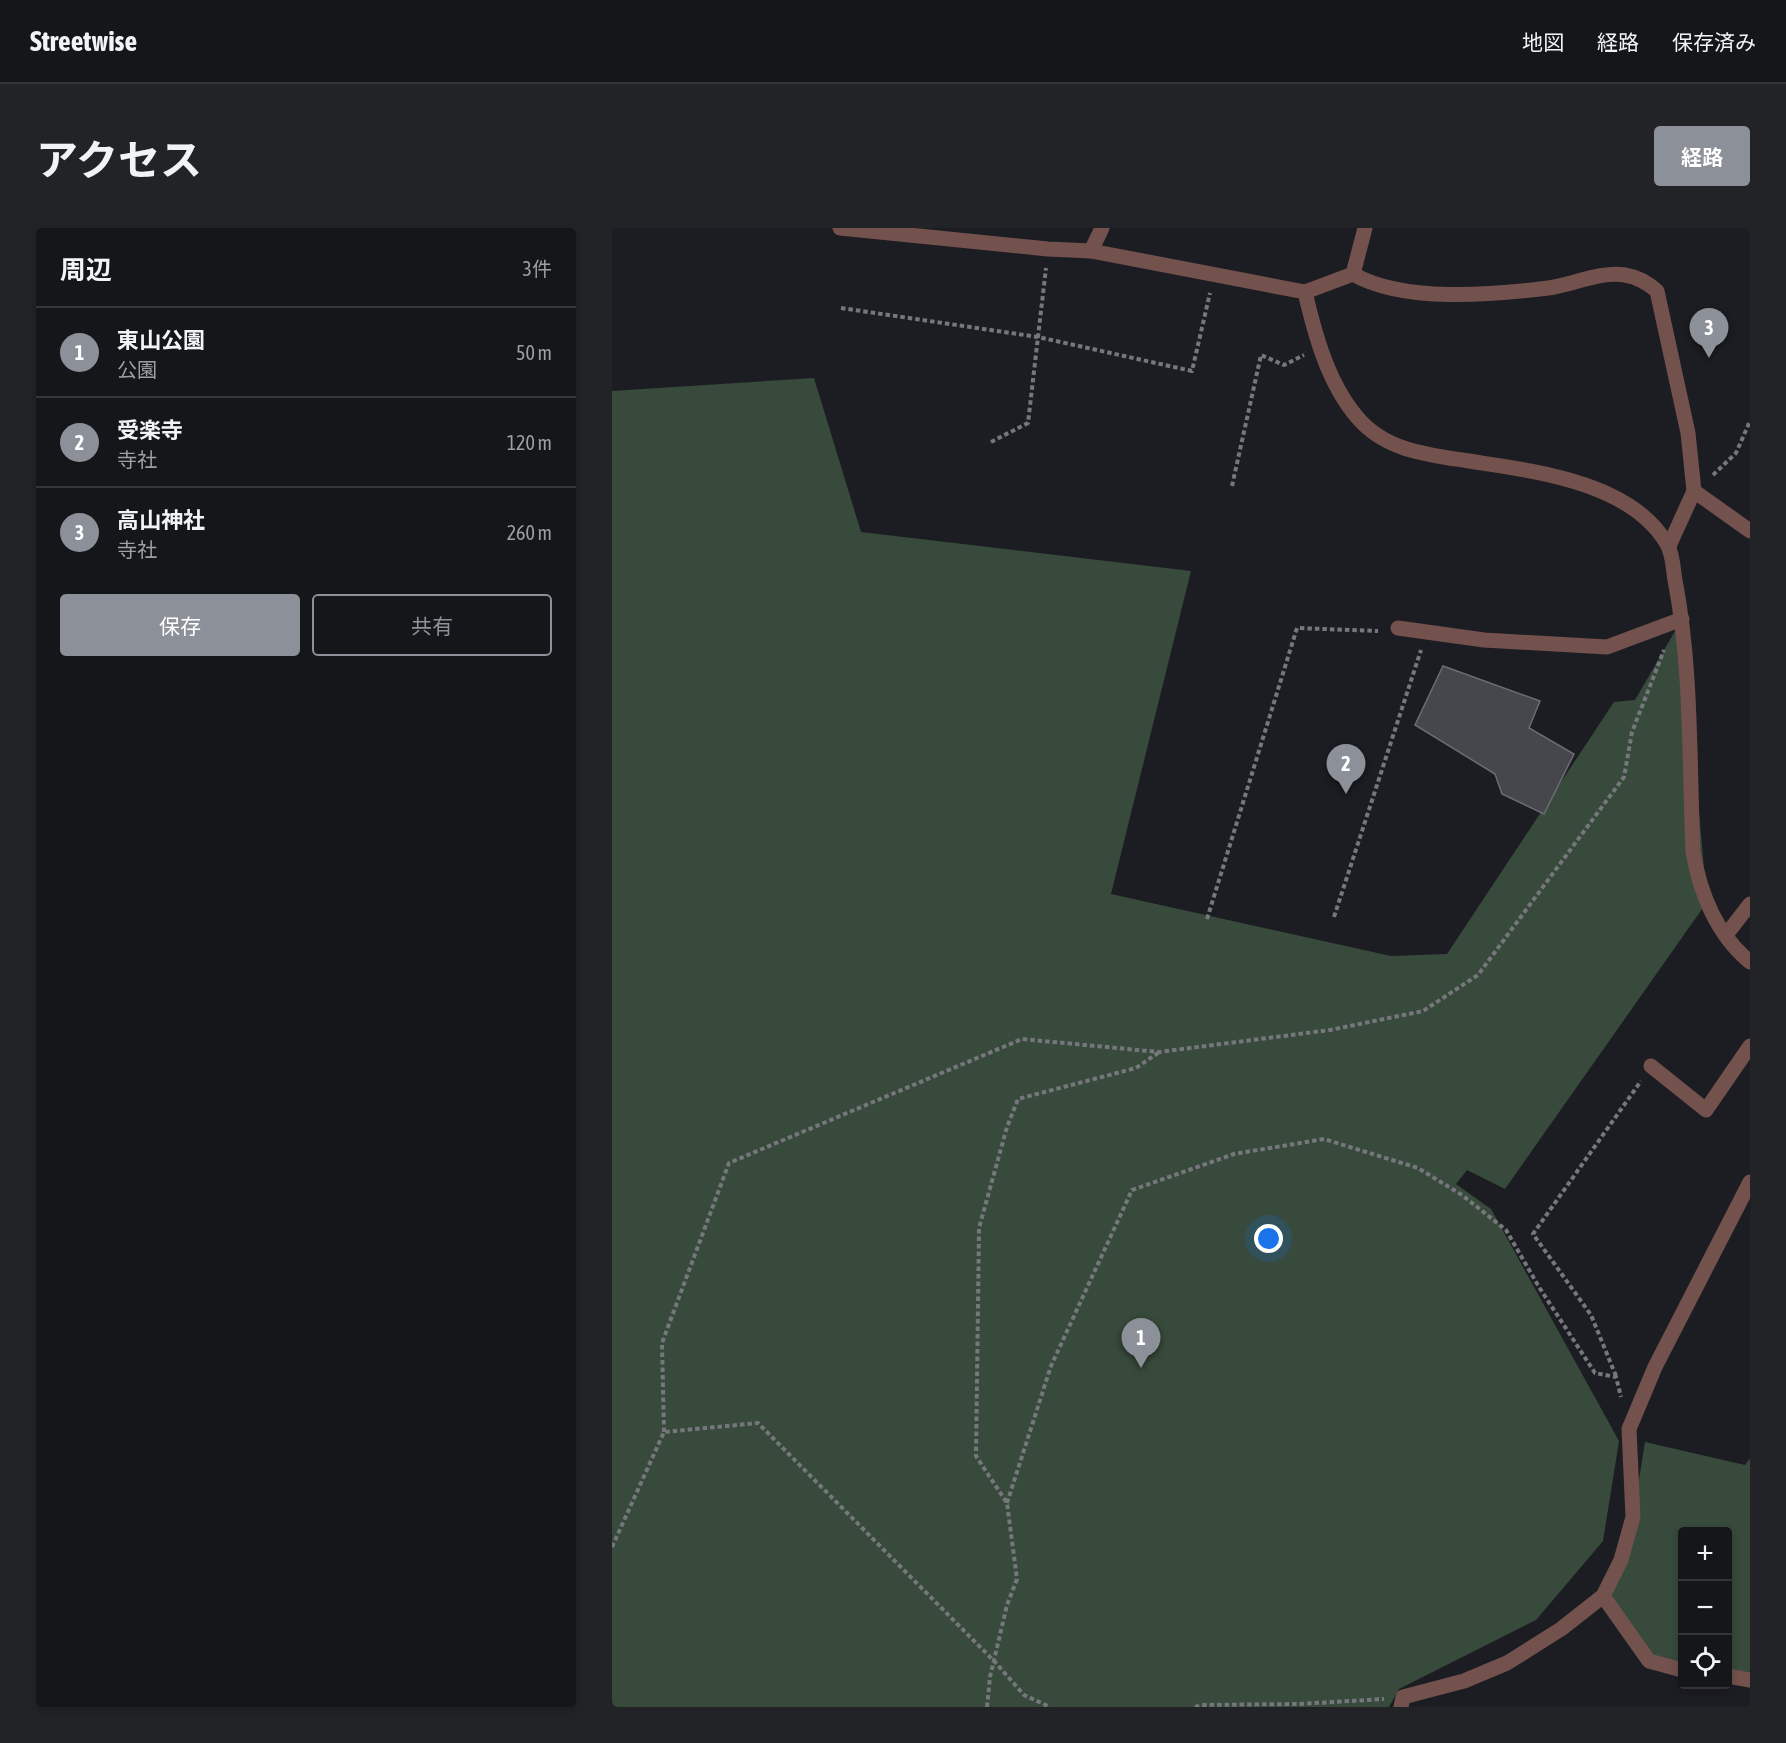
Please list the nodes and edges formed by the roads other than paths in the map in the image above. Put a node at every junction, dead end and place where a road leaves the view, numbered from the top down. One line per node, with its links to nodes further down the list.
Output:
1 (840, 228): 4 (street)
2 (1102, 228): 4 (street)
3 (1365, 228): 5 (street)
4 (1091, 250): 6 (street)
5 (1353, 274): 6 (street); 7 (street)
6 (1305, 292): 9 (street)
7 (1694, 491): 8 (street); 9 (street)
8 (1750, 531)
9 (1669, 546): 10 (street)
10 (1682, 619): 11 (street); 13 (street)
11 (1398, 628)
12 (1750, 904): 13 (street)
13 (1726, 935): 14 (street)
14 (1750, 962)
15 (1750, 1046): 16 (street)
16 (1651, 1066)
17 (1750, 1182): 18 (street)
18 (1603, 1596): 19 (street); 22 (street)
19 (1678, 1669)
20 (1732, 1677): 21 (street)
21 (1750, 1680)
22 (1402, 1702)

